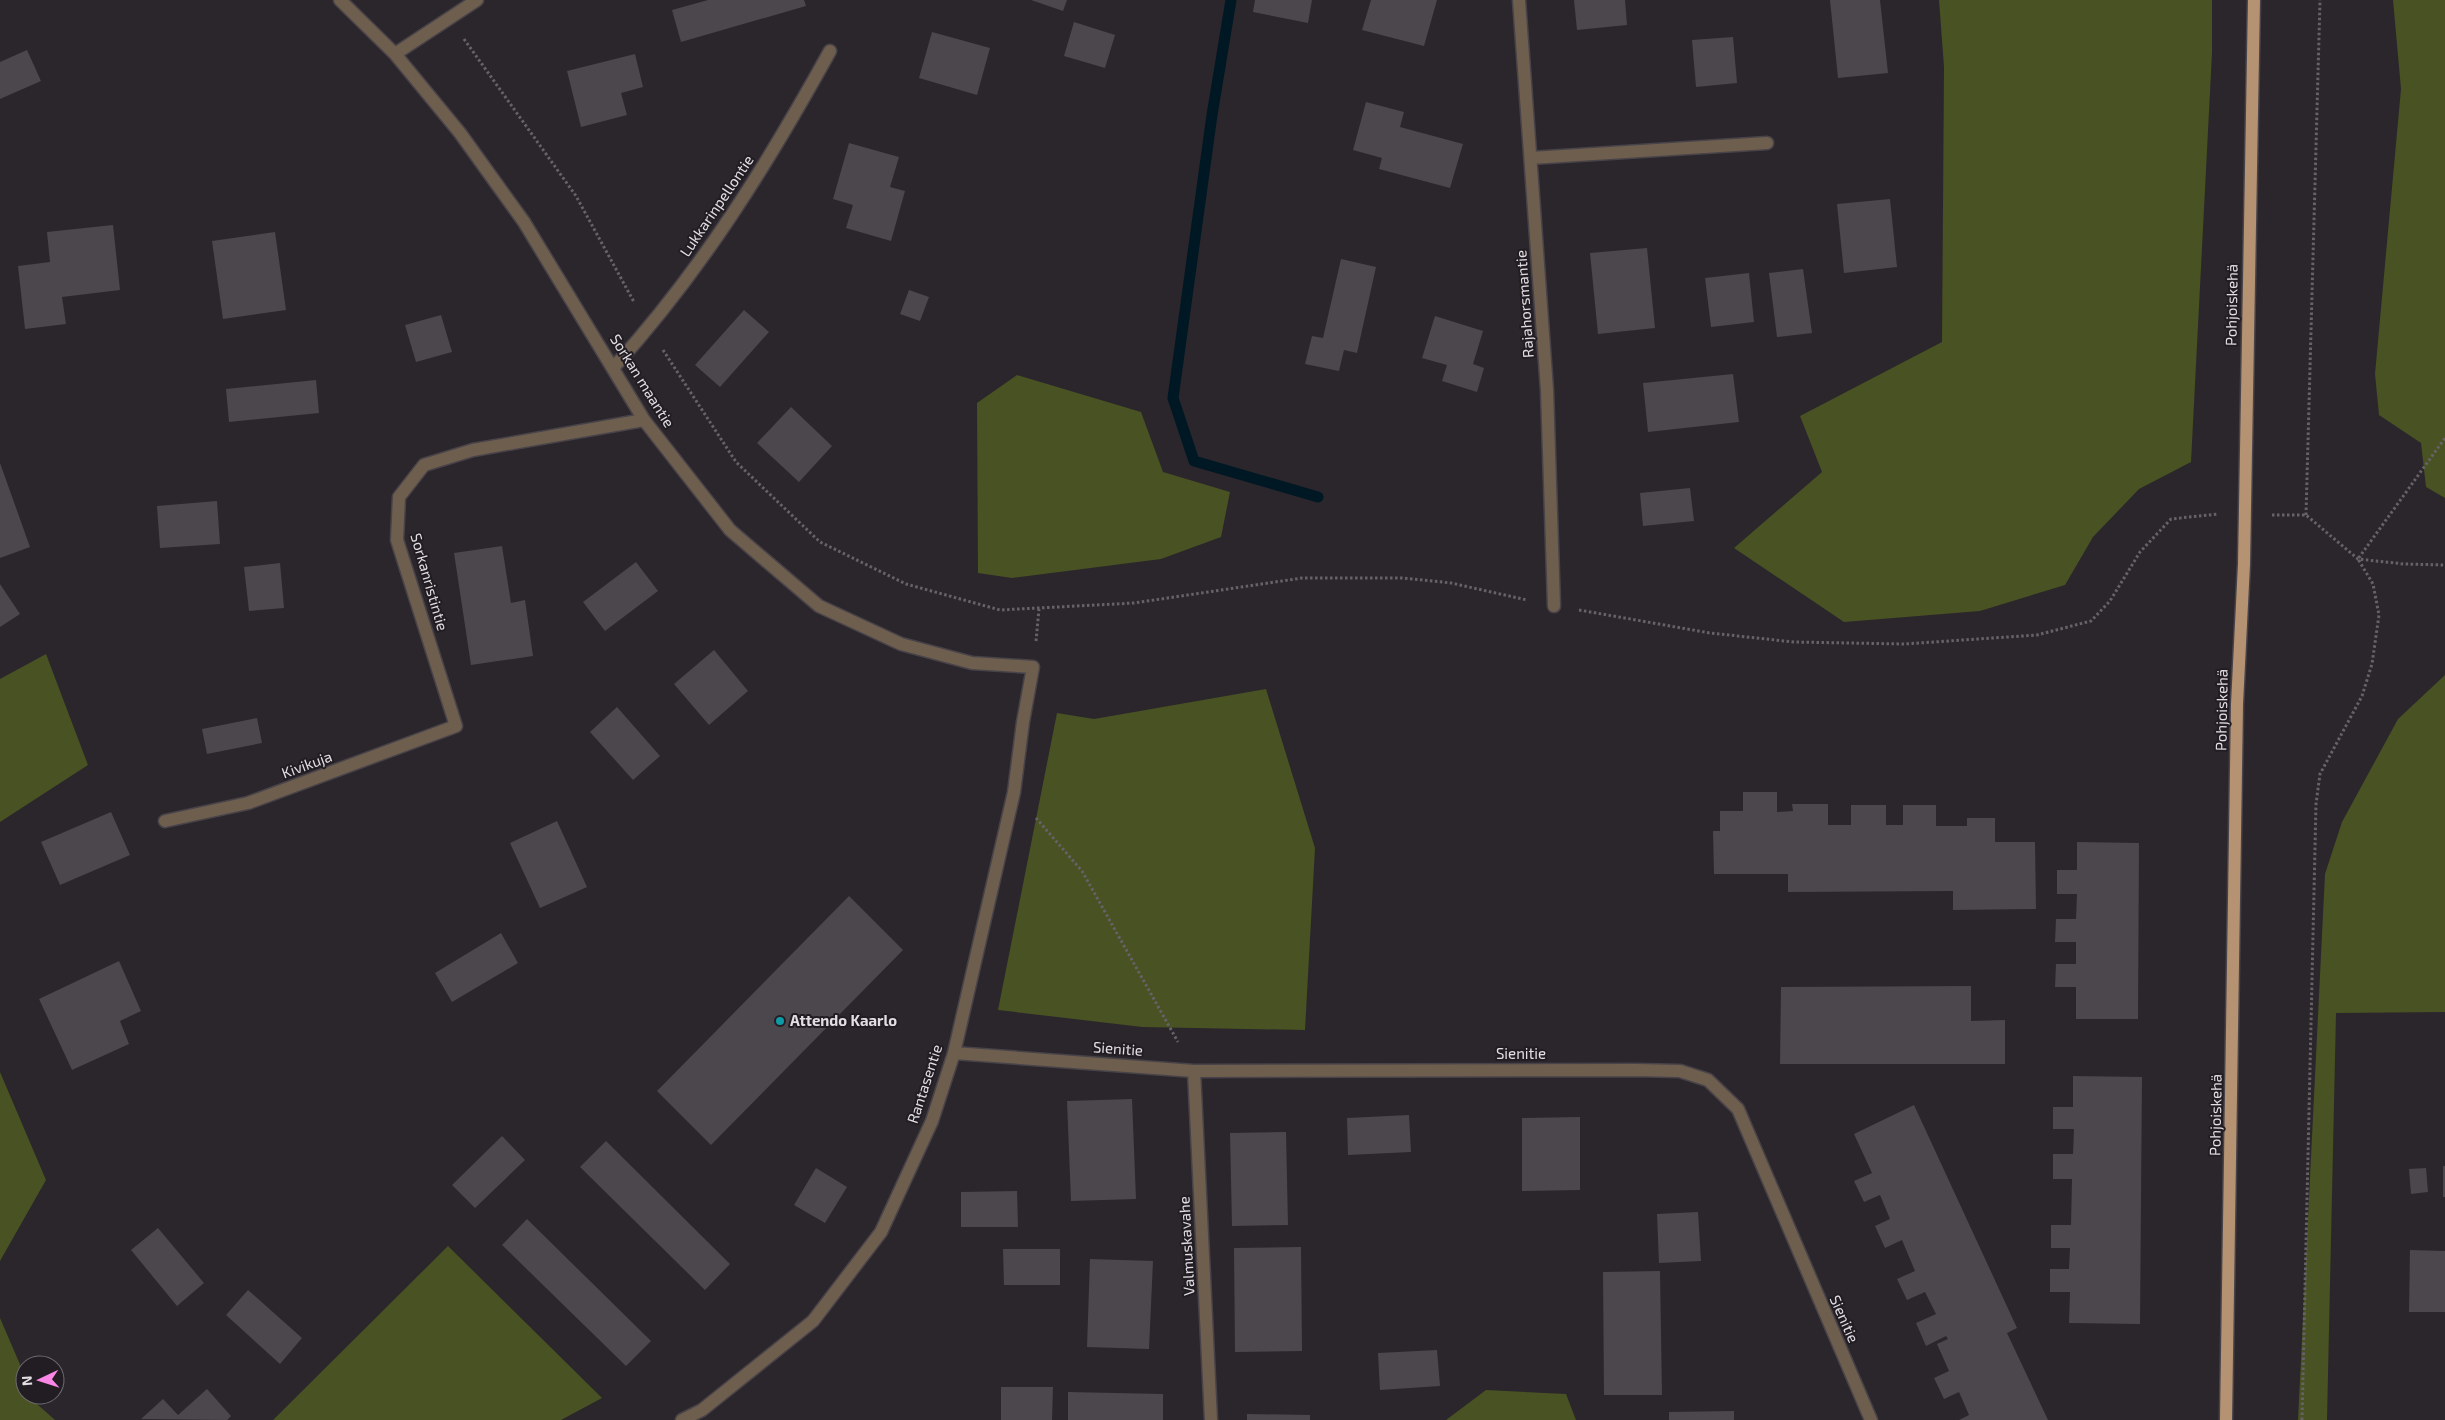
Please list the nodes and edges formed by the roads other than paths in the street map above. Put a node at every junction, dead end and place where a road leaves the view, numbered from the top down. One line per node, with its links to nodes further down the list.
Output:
1 (340, 0): 6 (street, Sorkan maantie)
2 (477, 0): 6 (street)
3 (1519, 0): 8 (street, Rajahorsmantie)
4 (2254, 0): 21 (main road, Pohjoiskehä)
5 (830, 51): 9 (street, Lukkarinpellontie)
6 (395, 54): 9 (street, Sorkan maantie)
7 (1768, 143): 8 (street)
8 (1531, 158): 11 (street, Rajahorsmantie)
9 (614, 367): 10 (street, Sorkan maantie)
10 (644, 420): 12 (street, Sorkan maantie); 13 (street, Sorkanristintie)
11 (1554, 606)
12 (1033, 667): 15 (street, Rantasentie)
13 (456, 726): 14 (street, Kivikuja)
14 (165, 821)
15 (954, 1053): 16 (street, Sienitie); 17 (street, Rantasentie)
16 (1194, 1071): 19 (street, Valmuskavahe); 20 (street, Sienitie)
17 (702, 1415): 18 (street, Rantasentie)
18 (682, 1420)
19 (1212, 1420)
20 (1871, 1420)
21 (2226, 1420)

